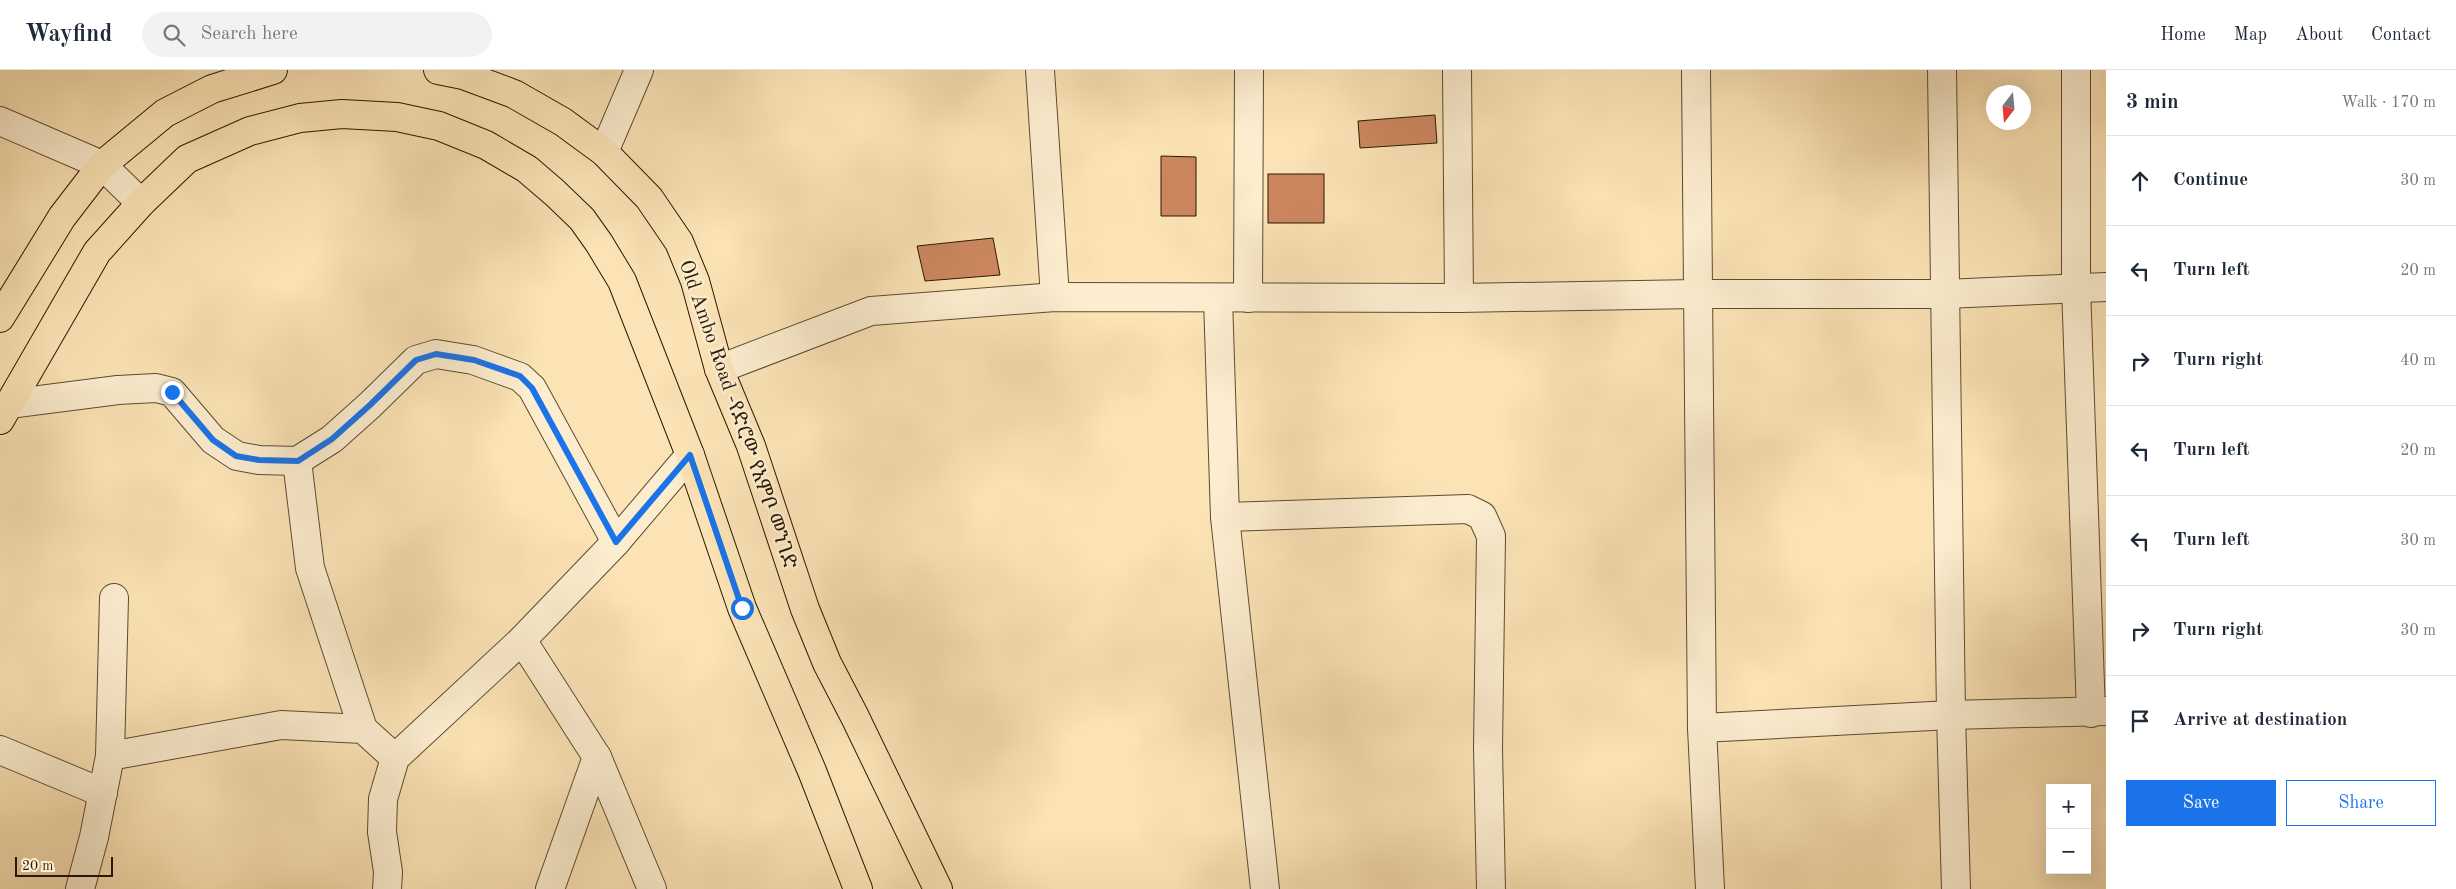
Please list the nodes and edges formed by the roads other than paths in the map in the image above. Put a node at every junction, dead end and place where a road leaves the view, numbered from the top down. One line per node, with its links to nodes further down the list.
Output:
1 (273, 70): 12 (main road)
2 (438, 70): 11 (main road, Old Ambo Road -የድሮው የአምቦ መንገድ)
3 (639, 70): 11 (street)
4 (1040, 70): 18 (street)
5 (1248, 70): 20 (street)
6 (1458, 70): 21 (street)
7 (1696, 70): 16 (street)
8 (1942, 70): 17 (street)
9 (2076, 70): 14 (street)
10 (0, 121): 12 (street)
11 (604, 152): 23 (main road, Old Ambo Road -የድሮው የአምቦ መንገድ)
12 (102, 165): 13 (street); 22 (main road)
13 (141, 203): 24 (main road); 25 (main road)
14 (2076, 287): 15 (street); 17 (street); 31 (street)
15 (2106, 288)
16 (1696, 294): 17 (street); 21 (street); 33 (street)
17 (1945, 294): 32 (street)
18 (1055, 297): 19 (street); 23 (street)
19 (1218, 298): 20 (street); 27 (street)
20 (1248, 298): 21 (street)
21 (1459, 298)
22 (0, 318)
23 (719, 369): 45 (main road, Old Ambo Road -የድሮው የአምቦ መንገድ)
24 (5, 412): 26 (street)
25 (690, 455): 28 (street); 44 (main road)
26 (298, 461): 28 (street); 34 (street)
27 (1225, 516): 46 (street); 47 (street)
28 (616, 542): 30 (street)
29 (114, 598): 36 (street)
30 (522, 640): 37 (street); 38 (street)
31 (2099, 712): 32 (street)
32 (1951, 715): 33 (street); 49 (street)
33 (1702, 728): 48 (street)
34 (363, 729): 36 (street); 38 (street)
35 (0, 750): 39 (street)
36 (110, 756): 39 (street)
37 (597, 757): 42 (street); 43 (street)
38 (395, 758): 41 (street)
39 (103, 793): 40 (street)
40 (80, 889)
41 (387, 889)
42 (550, 889)
43 (652, 889)
44 (858, 889)
45 (938, 889)
46 (1265, 889)
47 (1491, 889)
48 (1710, 889)
49 (1956, 889)

